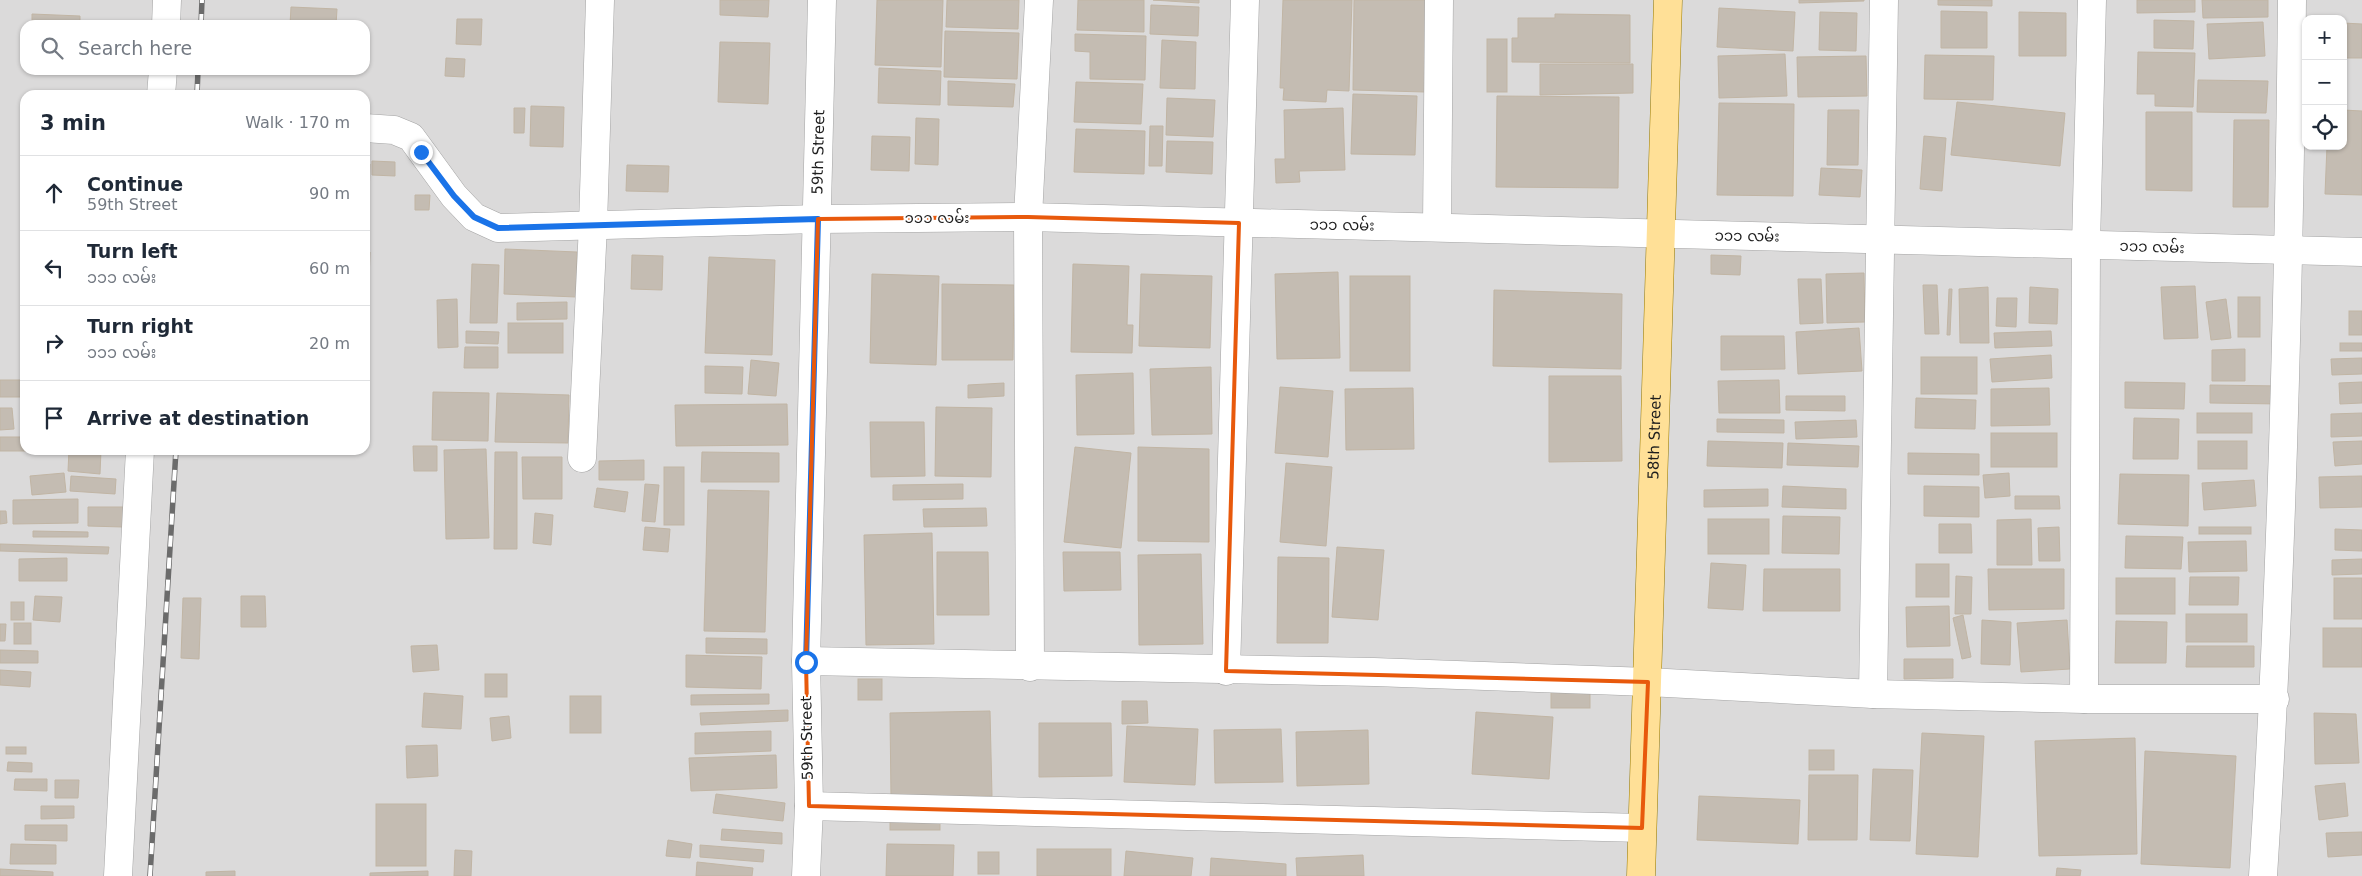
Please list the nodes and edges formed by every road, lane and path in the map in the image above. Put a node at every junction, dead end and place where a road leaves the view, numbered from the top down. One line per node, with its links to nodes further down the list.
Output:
1 (167, 0): 11 (street)
2 (600, 0): 18 (street)
3 (822, 0): 16 (street, 59th Street)
4 (1039, 0): 15 (street)
5 (1245, 0): 17 (street)
6 (1439, 0): 19 (street)
7 (1668, 0): 20 (main road, 58th Street)
8 (1884, 0): 21 (street)
9 (2092, 0): 22 (street)
10 (2292, 0): 23 (street)
11 (166, 20)
12 (162, 75): 13 (street)
13 (161, 90)
14 (370, 128): 18 (street, ၁၁၁ လမ်း)
15 (1028, 217): 16 (street, ၁၁၁ လမ်း); 17 (street, ၁၁၁ လမ်း); 28 (street)
16 (818, 219): 18 (street, ၁၁၁ လမ်း); 27 (street, 59th Street)
17 (1239, 222): 19 (street, ၁၁၁ လမ်း); 29 (street)
18 (593, 225): 26 (street)
19 (1437, 227): 20 (street, ၁၁၁ လမ်း)
20 (1661, 235): 21 (street, ၁၁၁ လမ်း); 30 (main road, 58th Street)
21 (1881, 238): 22 (street, ၁၁၁ လမ်း); 31 (street)
22 (2086, 245): 23 (street, ၁၁၁ လမ်း); 32 (street)
23 (2289, 250): 24 (street, ၁၁၁ လမ်း); 33 (street)
24 (2362, 252)
25 (140, 455): 36 (street)
26 (582, 458)
27 (806, 662): 28 (street); 34 (street, 59th Street)
28 (1030, 667): 29 (street)
29 (1226, 671): 30 (street)
30 (1648, 682): 31 (street); 35 (main road, 58th Street)
31 (1873, 694): 32 (street)
32 (2084, 699): 33 (street)
33 (2275, 699): 39 (street)
34 (809, 806): 35 (street); 37 (street, 59th Street)
35 (1642, 828): 38 (main road, 58th Street)
36 (118, 876)
37 (806, 876)
38 (1641, 876)
39 (2263, 876)

